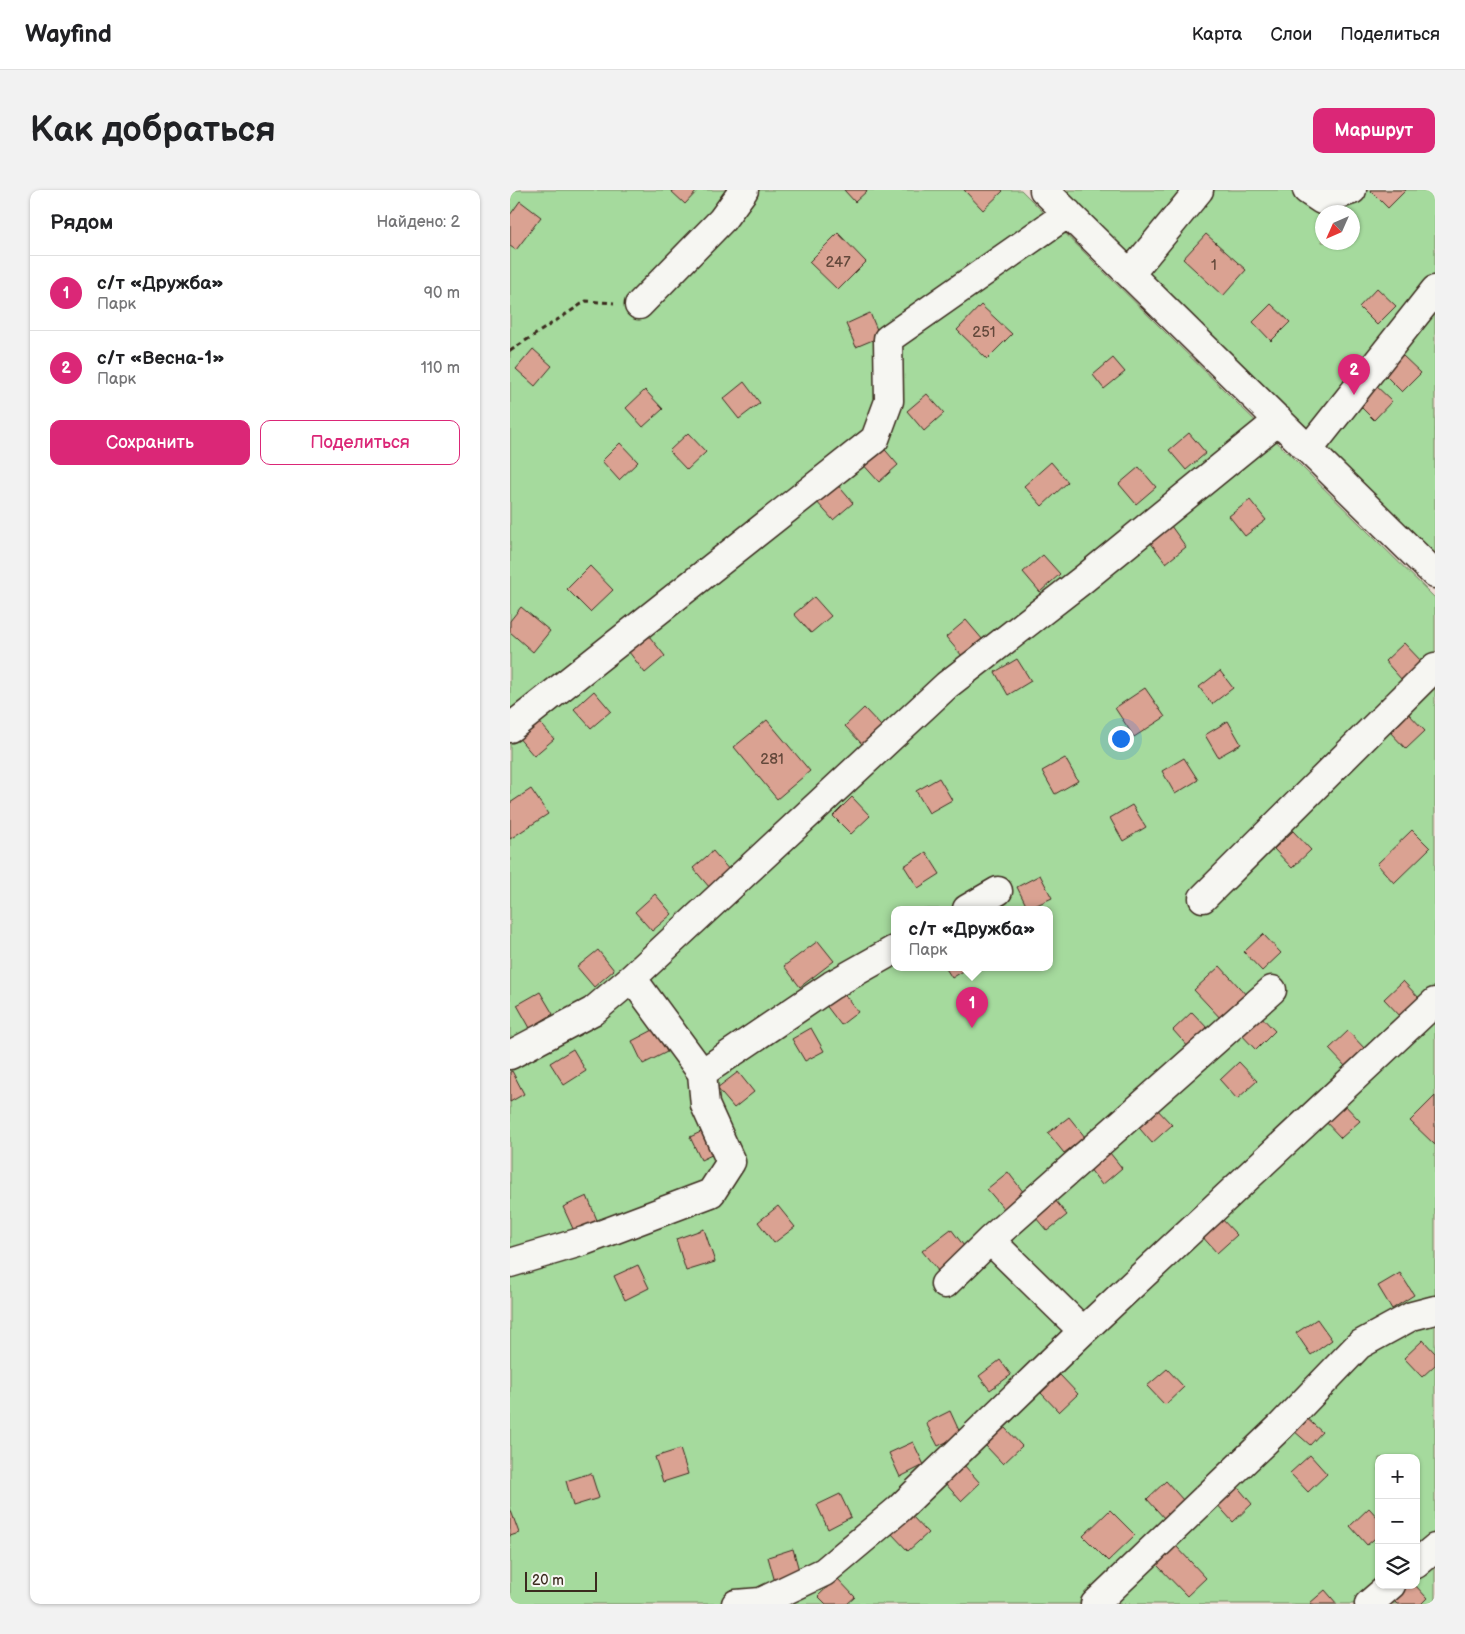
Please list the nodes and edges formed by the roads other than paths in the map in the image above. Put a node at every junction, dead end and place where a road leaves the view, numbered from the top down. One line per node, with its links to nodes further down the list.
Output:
1 (744, 190): 9 (street)
2 (1044, 190): 6 (street)
3 (1199, 190): 7 (street)
4 (1306, 190): 5 (street)
5 (1352, 190)
6 (1068, 212): 7 (street); 14 (street)
7 (1130, 274): 10 (street)
8 (1435, 290): 11 (street)
9 (639, 305)
10 (1279, 420): 11 (street); 19 (street)
11 (1309, 449): 12 (street)
12 (1435, 574)
13 (1435, 667): 16 (street)
14 (510, 728)
15 (998, 891): 17 (street)
16 (1203, 898)
17 (972, 906)
18 (891, 952): 23 (street)
19 (632, 978): 22 (street); 23 (street)
20 (1272, 990): 24 (street)
21 (1435, 1002): 28 (street)
22 (510, 1055)
23 (702, 1072): 25 (street)
24 (990, 1240): 26 (street); 28 (street)
25 (510, 1262)
26 (945, 1284)
27 (1435, 1310): 33 (street)
28 (1082, 1331): 32 (street)
29 (1435, 1548): 30 (street)
30 (1420, 1561)
31 (1386, 1589): 34 (street)
32 (736, 1604)
33 (1095, 1604)
34 (1369, 1604)

